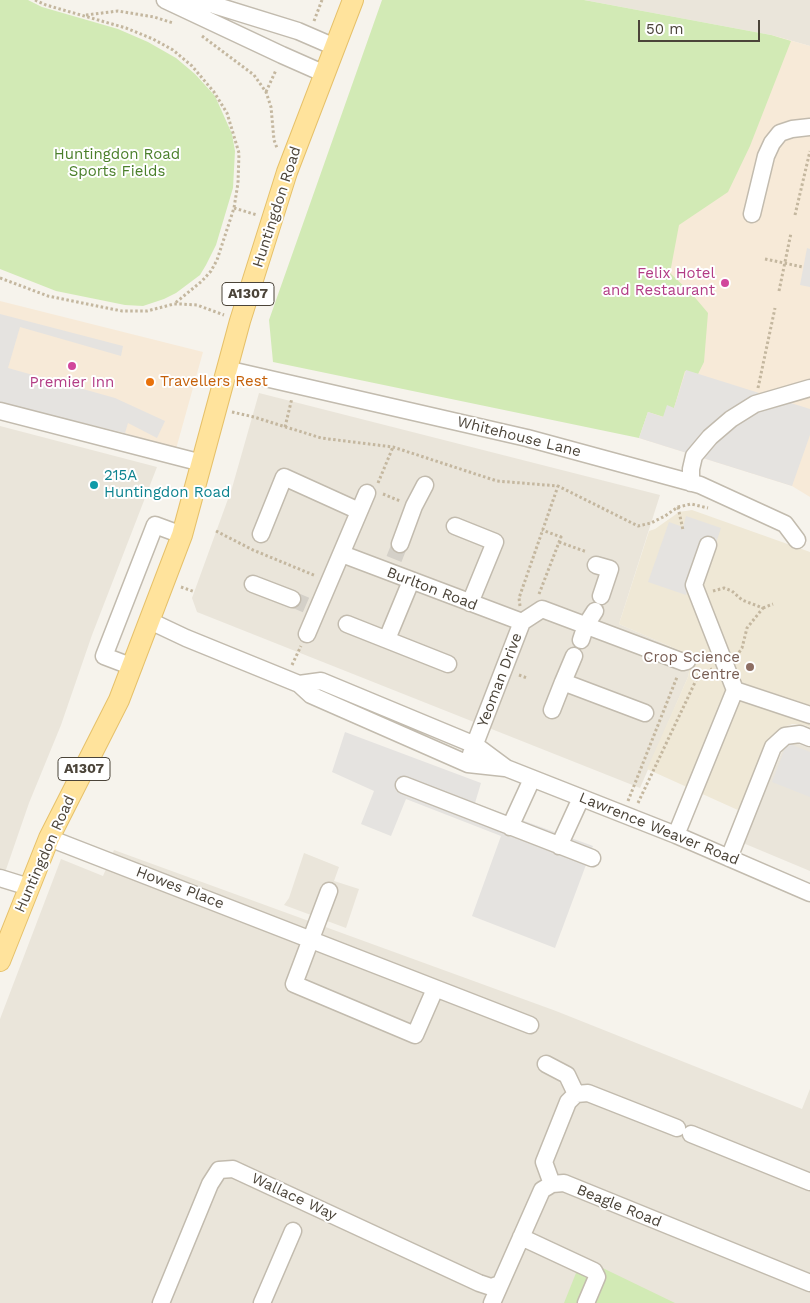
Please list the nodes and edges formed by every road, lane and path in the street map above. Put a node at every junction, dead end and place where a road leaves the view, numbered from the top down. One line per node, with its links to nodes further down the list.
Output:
1 (35, 0): 6 (path)
2 (165, 0): 12 (street)
3 (188, 0): 10 (street)
4 (322, 0): 7 (path)
5 (352, 0): 10 (main road, Huntingdon Road / A1307)
6 (84, 15): 8 (path); 18 (path)
7 (316, 17)
8 (173, 23)
9 (196, 32): 13 (path)
10 (335, 47): 12 (main road, Huntingdon Road / A1307)
11 (278, 65): 13 (path)
12 (325, 74): 17 (main road, Huntingdon Road / A1307)
13 (266, 92): 17 (path)
14 (810, 127): 19 (street)
15 (810, 151): 16 (path)
16 (808, 166): 20 (path)
17 (287, 172): 21 (main road, Huntingdon Road / A1307)
18 (234, 208): 21 (path); 28 (path)
19 (752, 214)
20 (796, 215)
21 (272, 219): 30 (main road, Huntingdon Road / A1307)
22 (791, 233): 24 (path)
23 (765, 259): 24 (path)
24 (784, 263): 25 (path); 27 (path)
25 (803, 267)
26 (0, 278): 28 (path)
27 (779, 292)
28 (174, 304): 30 (path)
29 (775, 308): 34 (path)
30 (240, 320): 31 (main road, Huntingdon Road / A1307)
31 (226, 369): 32 (street, Whitehouse Lane); 41 (main road, Huntingdon Road / A1307)
32 (295, 386): 38 (path); 42 (street, Whitehouse Lane)
33 (810, 388): 34 (street)
34 (755, 404): 42 (street)
35 (0, 412): 41 (street)
36 (254, 417): 38 (path)
37 (0, 421): 40 (street)
38 (285, 427): 39 (path)
39 (394, 447): 44 (path); 46 (path)
40 (167, 463)
41 (202, 463): 55 (main road, Huntingdon Road / A1307)
42 (692, 483): 56 (street, Whitehouse Lane)
43 (425, 485): 46 (street)
44 (558, 486): 47 (path); 51 (path)
45 (366, 493): 49 (street)
46 (414, 506): 60 (street)
47 (678, 506): 48 (path); 52 (path)
48 (713, 509)
49 (359, 511): 54 (street); 59 (street)
50 (455, 526): 66 (street)
51 (542, 530): 57 (path); 73 (path)
52 (684, 530)
53 (216, 531): 62 (path)
54 (261, 534)
55 (182, 535): 72 (main road, Huntingdon Road / A1307); 81 (street)
56 (797, 540)
57 (559, 542): 61 (path); 70 (path)
58 (708, 545): 65 (street)
59 (342, 554): 60 (street, Burlton Road); 62 (street)
60 (394, 558): 63 (street, Burlton Road)
61 (596, 564): 71 (street)
62 (328, 581): 68 (street)
63 (411, 581): 66 (street, Burlton Road); 76 (street)
64 (254, 584): 68 (street)
65 (698, 596): 69 (path); 80 (street)
66 (470, 603): 73 (street, Burlton Road)
67 (773, 604): 69 (path)
68 (305, 605): 75 (street)
69 (763, 608): 80 (path)
70 (542, 609): 71 (street); 73 (street, Yeoman Drive)
71 (590, 618): 78 (street)
72 (150, 621): 81 (main road, Huntingdon Road / A1307); 82 (street, Lawrence Weaver Road)
73 (522, 622): 89 (street, Yeoman Drive)
74 (347, 624): 76 (street)
75 (307, 634): 82 (path)
76 (387, 640): 79 (street)
77 (574, 656): 83 (street)
78 (685, 662): 95 (path)
79 (448, 664)
80 (725, 664): 84 (street); 95 (path)
81 (132, 667): 98 (main road, Huntingdon Road / A1307)
82 (292, 681): 89 (street, Lawrence Weaver Road); 90 (street, Lawrence Weaver Road)
83 (563, 682): 85 (street); 86 (street)
84 (735, 690): 87 (street); 97 (street)
85 (552, 710)
86 (645, 713)
87 (810, 715)
88 (810, 738): 101 (street)
89 (475, 745): 90 (street, Yeoman Drive); 91 (street, Lawrence Weaver Road)
90 (468, 764): 91 (street, Lawrence Weaver Road)
91 (506, 768): 92 (street, Lawrence Weaver Road)
92 (532, 779): 94 (street, Lawrence Weaver Road); 96 (street)
93 (404, 785): 96 (street)
94 (581, 798): 95 (street, Lawrence Weaver Road); 99 (street)
95 (627, 815): 97 (street, Lawrence Weaver Road)
96 (510, 827): 99 (street)
97 (676, 835): 101 (street, Lawrence Weaver Road)
98 (49, 838): 103 (main road, Huntingdon Road / A1307); 106 (street, Howes Place)
99 (559, 846): 100 (street)
100 (592, 858)
101 (729, 858): 105 (street, Lawrence Weaver Road)
102 (0, 878): 103 (street)
103 (29, 888): 107 (main road, Huntingdon Road / A1307)
104 (329, 891): 106 (street)
105 (810, 893)
106 (311, 939): 108 (street, Howes Place); 108 (street)
107 (0, 961)
108 (436, 988): 109 (street, Howes Place)
109 (530, 1024)
110 (546, 1064): 111 (street)
111 (576, 1094): 112 (street); 113 (street)
112 (810, 1182)
113 (552, 1184): 115 (street); 116 (street, Beagle Road)
114 (293, 1231): 119 (street)
115 (521, 1237): 117 (street); 121 (street)
116 (810, 1283)
117 (500, 1284): 118 (street, Wallace Way); 120 (street)
118 (161, 1303)
119 (262, 1303)
120 (492, 1303)
121 (586, 1303)

